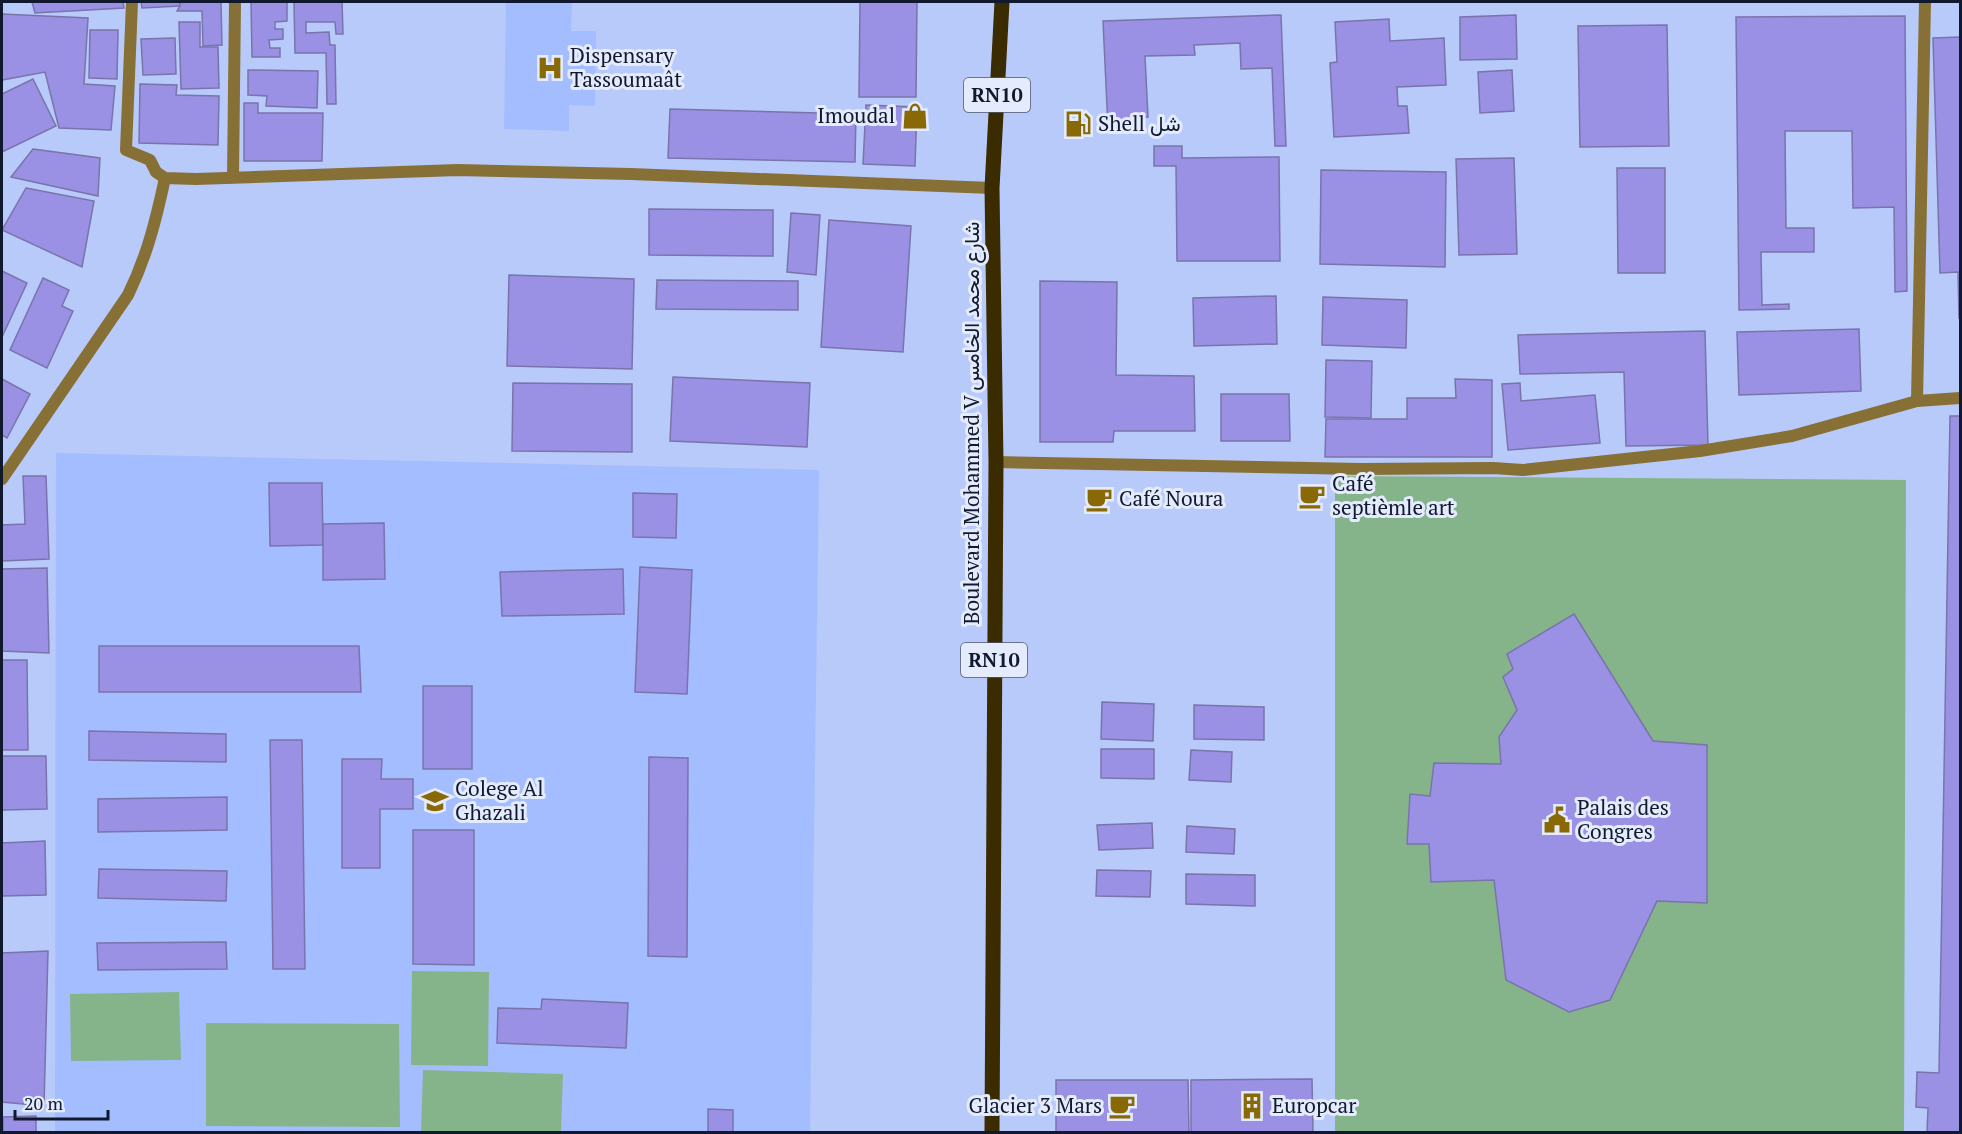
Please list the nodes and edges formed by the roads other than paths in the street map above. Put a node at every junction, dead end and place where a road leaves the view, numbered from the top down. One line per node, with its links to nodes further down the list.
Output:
1 (132, 2): 6 (street)
2 (235, 2): 5 (street)
3 (1002, 2): 7 (main road, Boulevard Mohammed V شارع محمد الخامس / RN10)
4 (1925, 2): 9 (street)
5 (233, 177): 6 (street); 7 (street)
6 (165, 178): 11 (street)
7 (992, 188): 10 (main road, Boulevard Mohammed V شارع محمد الخامس / RN10)
8 (1960, 398): 9 (street)
9 (1917, 400): 10 (street)
10 (996, 462): 12 (main road, Boulevard Mohammed V شارع محمد الخامس / RN10)
11 (2, 479)
12 (992, 1132)

